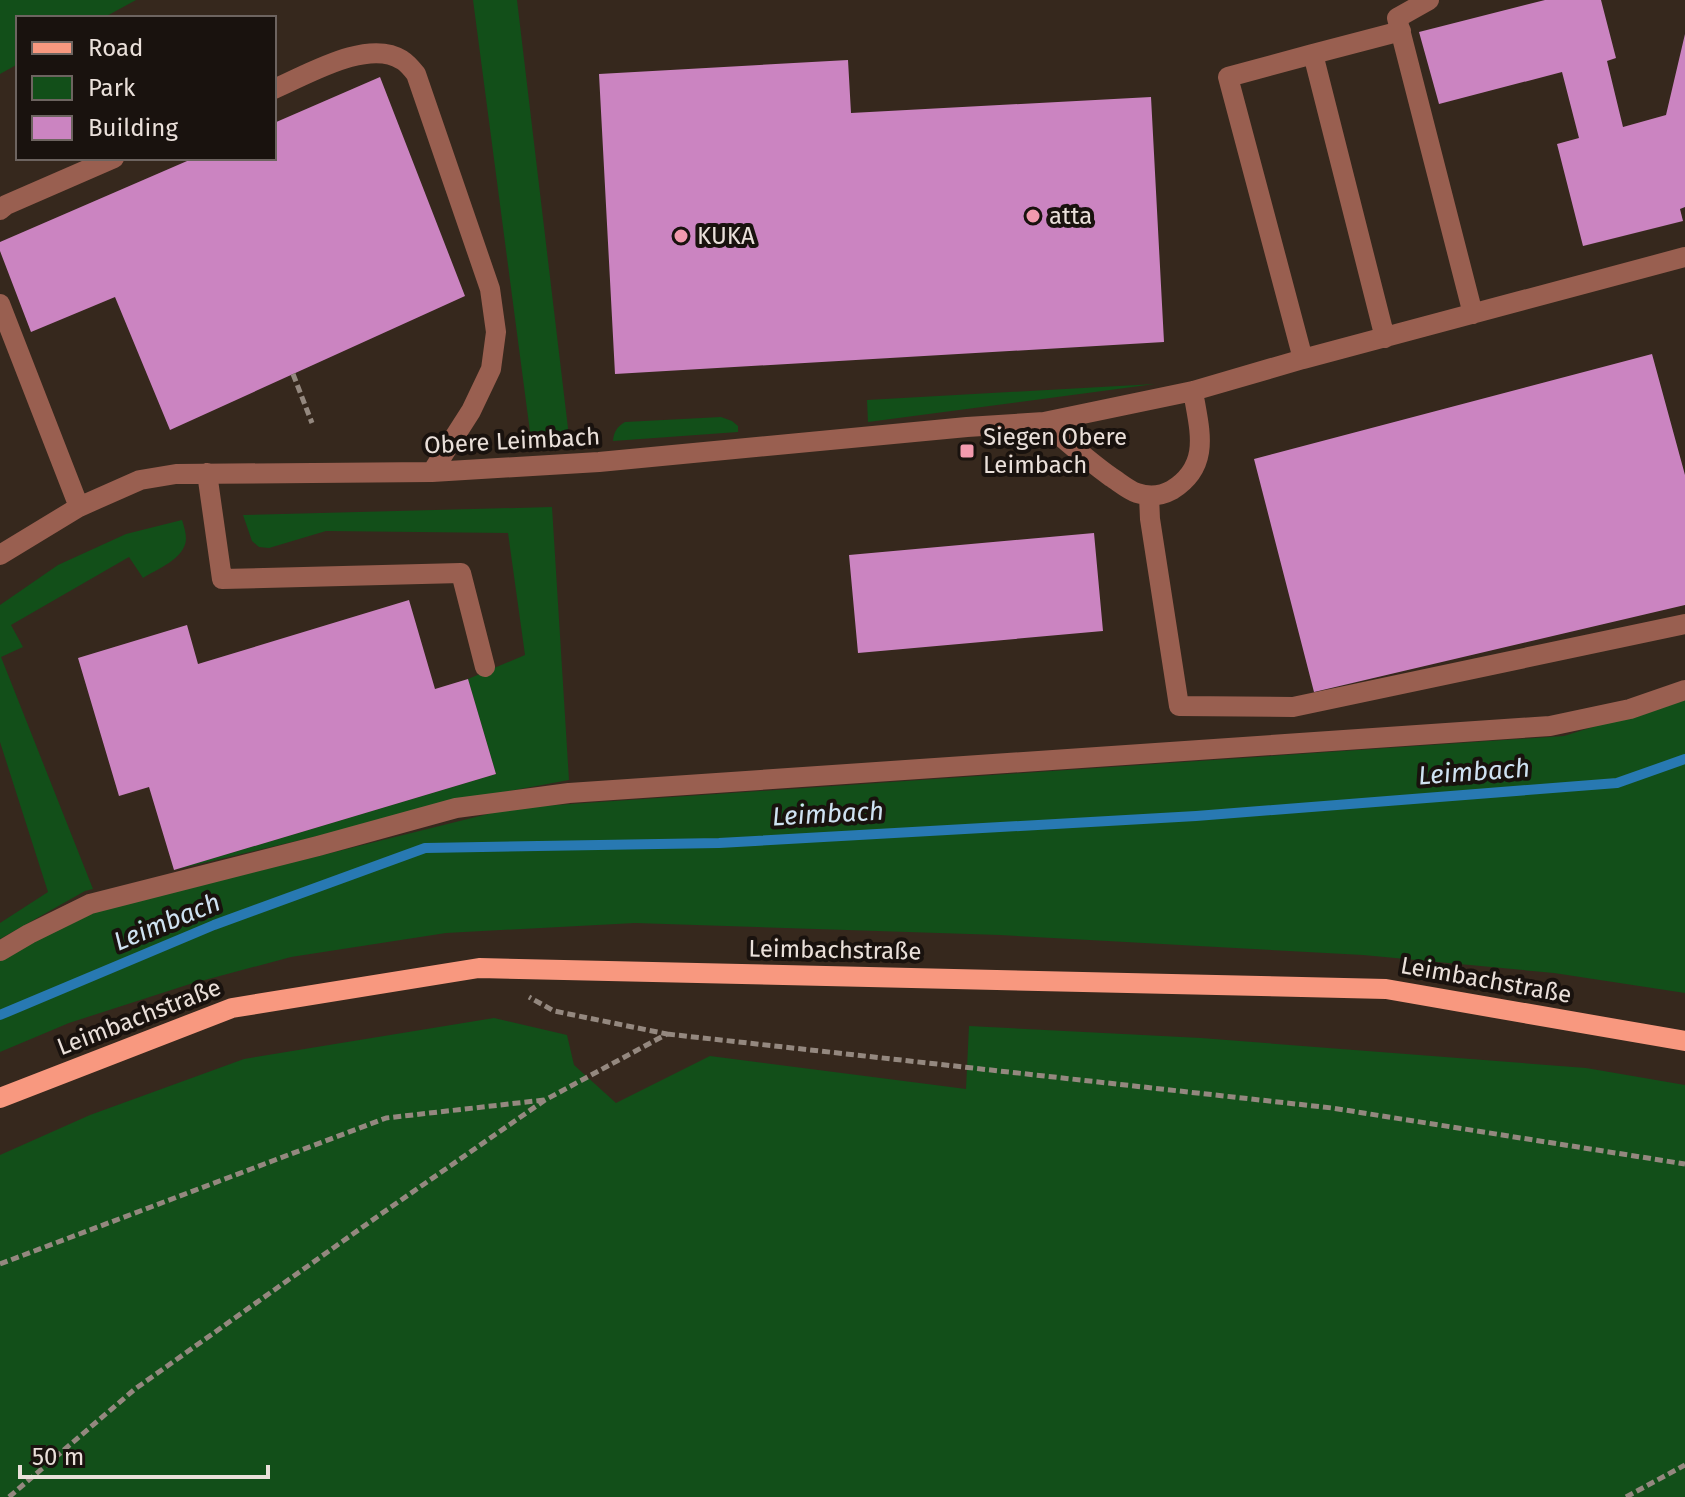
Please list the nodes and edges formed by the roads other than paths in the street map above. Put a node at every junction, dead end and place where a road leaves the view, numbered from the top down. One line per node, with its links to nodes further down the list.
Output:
1 (1429, 0): 2 (street)
2 (1401, 31): 3 (street); 9 (street)
3 (1313, 54): 10 (street); 11 (street)
4 (276, 88): 14 (street)
5 (109, 160): 6 (street)
6 (0, 210)
7 (1685, 257): 9 (street, Obere Leimbach)
8 (0, 304): 17 (street)
9 (1473, 314): 10 (street, Obere Leimbach)
10 (1385, 338): 11 (street, Obere Leimbach)
11 (1303, 359): 12 (street, Obere Leimbach)
12 (1193, 391): 13 (street, Obere Leimbach); 16 (street)
13 (1044, 422): 14 (street, Obere Leimbach); 16 (street)
14 (432, 472): 15 (street, Obere Leimbach)
15 (207, 473): 17 (street, Obere Leimbach); 20 (street)
16 (1149, 496): 19 (street)
17 (79, 507): 18 (street, Obere Leimbach)
18 (0, 555)
19 (1685, 624)
20 (485, 667)
21 (1685, 690): 22 (street)
22 (0, 951)
23 (1685, 1041): 24 (main road, Leimbachstraße)
24 (0, 1098)

